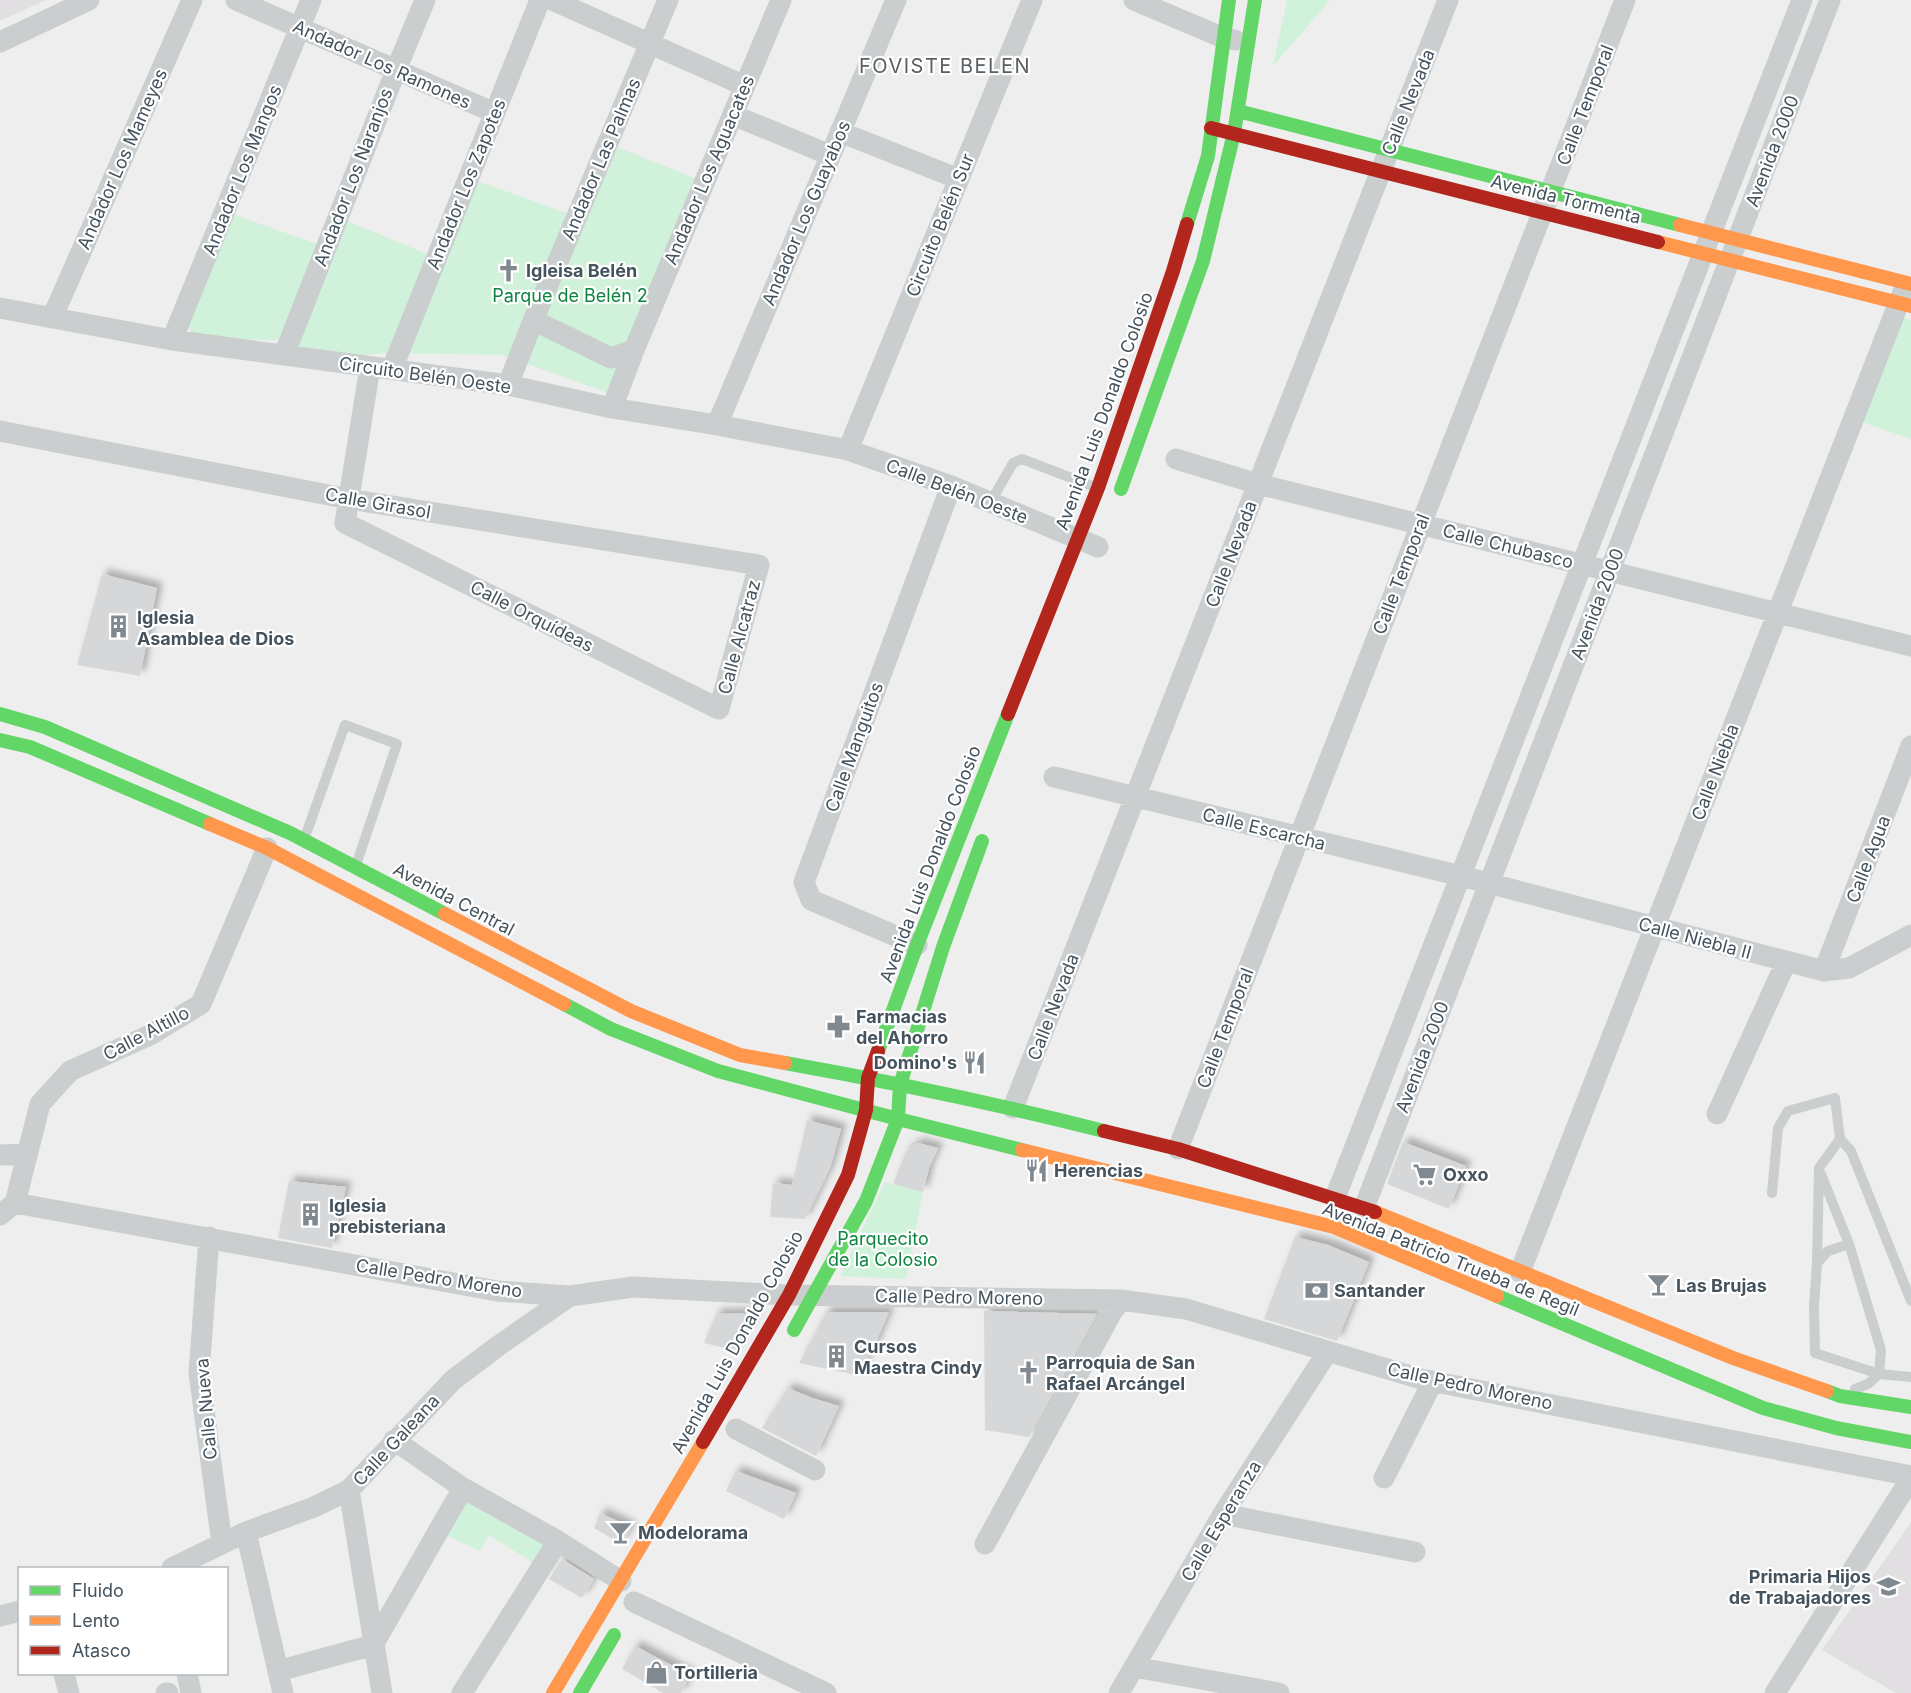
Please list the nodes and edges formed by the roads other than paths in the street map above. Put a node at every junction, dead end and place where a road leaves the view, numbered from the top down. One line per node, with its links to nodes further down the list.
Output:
1 (89, 0): 21 (street)
2 (192, 0): 45 (street, Andador Los Mameyes)
3 (236, 0): 19 (street, Andador Los Ramones)
4 (311, 0): 19 (street, Andador Los Mangos)
5 (425, 0): 24 (street, Andador Los Naranjos)
6 (540, 0): 27 (street, Andador Los Zapotes)
7 (552, 0): 23 (street)
8 (668, 0): 23 (street, Andador Las Palmas)
9 (782, 0): 25 (street, Andador Los Aguacates)
10 (896, 0): 30 (street, Andador Los Guayabos)
11 (1032, 0): 35 (street, Circuito Belén Sur)
12 (1229, 0): 20 (main road, Avenida Luis Donaldo Colosio)
13 (1254, 0): 22 (main road)
14 (1448, 0): 32 (street, Calle Nevada)
15 (1625, 0): 36 (street, Calle Temporal)
16 (1802, 0): 38 (street, Avenida 2000)
17 (1830, 0): 39 (street, Avenida 2000)
18 (1146, 2): 20 (street)
19 (300, 28): 24 (street, Andador Los Ramones); 47 (street, Andador Los Mangos)
20 (1224, 38): 22 (street); 29 (main road, Avenida Luis Donaldo Colosio)
21 (0, 42)
22 (1248, 43): 26 (main road)
23 (650, 44): 25 (street); 46 (street, Andador Las Palmas)
24 (396, 70): 27 (street, Andador Los Ramones); 49 (street, Andador Los Naranjos)
25 (745, 86): 28 (street, Andador Los Aguacates)
26 (1238, 111): 31 (main road); 32 (main road, Avenida Tormenta)
27 (495, 113): 51 (street, Andador Los Zapotes)
28 (733, 114): 33 (street); 48 (street, Andador Los Aguacates)
29 (1211, 128): 31 (main road, Avenida Tormenta); 60 (main road, Avenida Luis Donaldo Colosio)
30 (840, 132): 33 (street, Andador Los Guayabos); 35 (street)
31 (1234, 133): 34 (main road, Avenida Tormenta); 63 (main road)
32 (1389, 150): 34 (street, Calle Nevada); 36 (main road, Avenida Tormenta)
33 (830, 155): 54 (street, Andador Los Guayabos)
34 (1380, 170): 37 (main road, Avenida Tormenta); 58 (street, Calle Nevada)
35 (959, 178): 56 (street, Circuito Belén Sur)
36 (1551, 192): 37 (street, Calle Temporal); 38 (main road, Avenida Tormenta)
37 (1543, 212): 40 (main road, Avenida Tormenta); 64 (street, Calle Temporal)
38 (1711, 233): 39 (main road, Avenida Tormenta); 40 (street, Avenida 2000)
39 (1737, 240): 41 (street, Avenida 2000); 42 (main road, Avenida Tormenta)
40 (1704, 253): 41 (main road, Avenida Tormenta); 67 (street, Avenida 2000)
41 (1730, 260): 43 (main road, Avenida Tormenta); 69 (street, Avenida 2000)
42 (1910, 280): 43 (street, Calle Niebla)
43 (1905, 304): 70 (street, Calle Niebla)
44 (0, 308): 45 (street, Circuito Belén Oeste)
45 (52, 318): 47 (street, Circuito Belén Oeste)
46 (533, 320): 48 (street); 52 (street, Andador Las Palmas)
47 (172, 340): 49 (street, Circuito Belén Oeste)
48 (634, 350): 53 (street, Andador Los Aguacates)
49 (284, 355): 50 (street, Circuito Belén Oeste)
50 (370, 367): 51 (street, Circuito Belén Oeste); 61 (street)
51 (392, 369): 52 (street, Circuito Belén Oeste)
52 (508, 386): 53 (street, Circuito Belén Oeste)
53 (612, 408): 54 (street, Circuito Belén Oeste)
54 (717, 425): 56 (street, Circuito Belén Oeste)
55 (0, 431): 61 (street, Calle Girasol)
56 (848, 450): 59 (street, Calle Belén Oeste)
57 (1176, 459): 58 (street, Calle Chubasco)
58 (1258, 483): 64 (street, Calle Chubasco); 77 (street, Calle Nevada)
59 (951, 486): 62 (street, Calle Belén Oeste); 86 (street, Calle Manguitos)
60 (1098, 488): 62 (lane); 65 (main road, Avenida Luis Donaldo Colosio)
61 (349, 499): 68 (street, Calle Girasol); 72 (street, Calle Orquídeas)
62 (990, 503): 65 (street, Calle Belén Oeste)
63 (1114, 505)
64 (1421, 524): 67 (street, Calle Chubasco); 79 (street, Calle Temporal)
65 (1077, 540): 66 (street, Calle Belén Oeste); 86 (main road, Avenida Luis Donaldo Colosio)
66 (1098, 547)
67 (1582, 564): 69 (street, Calle Chubasco); 83 (street, Avenida 2000)
68 (759, 565): 72 (street, Calle Alcatraz)
69 (1610, 571): 70 (street, Calle Chubasco); 83 (street, Avenida 2000)
70 (1778, 613): 71 (street, Calle Chubasco); 84 (street, Calle Niebla)
71 (1911, 646)
72 (719, 710)
73 (0, 714): 80 (main road, Avenida Central)
74 (0, 740): 81 (main road)
75 (1911, 747): 88 (street, Calle Agua)
76 (1054, 777): 77 (street, Calle Escarcha)
77 (1135, 797): 79 (street, Calle Escarcha); 91 (street, Calle Nevada)
78 (985, 830): 90 (main road)
79 (1299, 837): 83 (street, Calle Escarcha); 96 (street, Calle Temporal)
80 (304, 841): 82 (main road, Avenida Central); 82 (lane)
81 (267, 848): 92 (main road); 97 (street, Calle Altillo)
82 (356, 867): 89 (main road, Avenida Central)
83 (1475, 879): 84 (street, Calle Niebla II); 101 (street, Avenida 2000); 102 (street, Avenida 2000)
84 (1654, 927): 87 (street, Calle Niebla II); 107 (street, Calle Niebla)
85 (1911, 935): 88 (street, Calle Niebla II)
86 (917, 945): 89 (main road, Avenida Luis Donaldo Colosio)
87 (1786, 962): 88 (street, Calle Niebla II); 93 (street)
88 (1824, 971)
89 (868, 1078): 90 (main road, Avenida Central); 92 (main road, Avenida Luis Donaldo Colosio)
90 (900, 1085): 91 (main road, Avenida Patricio Trueba de Regil); 94 (main road)
91 (1013, 1108): 96 (main road, Avenida Patricio Trueba de Regil)
92 (866, 1110): 94 (main road); 108 (main road, Avenida Luis Donaldo Colosio)
93 (1717, 1114)
94 (898, 1119): 109 (main road); 120 (main road, Avenida Patricio Trueba de Regil)
95 (1840, 1138): 99 (lane); 100 (lane); 112 (lane)
96 (1178, 1149): 101 (main road, Avenida Patricio Trueba de Regil)
97 (27, 1154): 98 (street); 103 (street, Calle Altillo)
98 (0, 1155)
99 (1819, 1168): 105 (lane); 106 (lane)
100 (1772, 1193)
101 (1335, 1198): 102 (main road, Avenida Patricio Trueba de Regil)
102 (1364, 1208): 107 (main road, Avenida Patricio Trueba de Regil)
103 (7, 1209): 104 (street, Calle Pedro Moreno)
104 (209, 1238): 110 (street, Calle Pedro Moreno); 133 (street, Calle Nueva)
105 (1849, 1244): 106 (lane); 115 (lane)
106 (1817, 1263): 115 (lane)
107 (1520, 1272): 118 (main road, Avenida Patricio Trueba de Regil)
108 (789, 1294): 109 (street, Calle Pedro Moreno); 110 (street, Calle Pedro Moreno); 137 (main road, Avenida Luis Donaldo Colosio)
109 (815, 1294): 111 (street, Calle Pedro Moreno); 113 (main road)
110 (570, 1296): 122 (street, Calle Galeana)
111 (1121, 1300): 114 (street, Calle Pedro Moreno); 134 (street)
112 (1911, 1301)
113 (787, 1342)
114 (1328, 1351): 117 (street, Calle Pedro Moreno); 130 (street, Calle Esperanza)
115 (1879, 1374): 116 (lane); 118 (lane)
116 (1911, 1377)
117 (1433, 1381): 124 (street, Calle Pedro Moreno); 127 (street)
118 (1840, 1396): 119 (main road, Avenida Patricio Trueba de Regil)
119 (1911, 1407)
120 (1763, 1408): 123 (main road, Avenida Patricio Trueba de Regil); 124 (street)
121 (736, 1429): 125 (street)
122 (394, 1440): 128 (street); 129 (street, Calle Galeana)
123 (1911, 1443)
124 (1750, 1444): 126 (street, Calle Pedro Moreno)
125 (815, 1470)
126 (1911, 1477): 156 (street)
127 (1384, 1478)
128 (463, 1488): 132 (street); 141 (street)
129 (349, 1490): 131 (street, Calle Galeana); 141 (street)
130 (1223, 1514): 135 (street); 142 (street, Calle Esperanza)
131 (246, 1532): 133 (street, Calle Galeana); 143 (street)
132 (558, 1541): 137 (street); 150 (street)
133 (222, 1544): 136 (street, Calle Galeana)
134 (986, 1544)
135 (1415, 1552)
136 (176, 1567)
137 (621, 1581): 151 (main road, Avenida Luis Donaldo Colosio)
138 (631, 1607): 152 (main road); 153 (street)
139 (18, 1612): 140 (street)
140 (0, 1616)
141 (374, 1645): 143 (street); 149 (street)
142 (1134, 1667): 154 (street, Calle Esperanza); 155 (street)
143 (278, 1671): 148 (street)
144 (64, 1675): 146 (street)
145 (187, 1675): 147 (street)
146 (69, 1693)
147 (191, 1693)
148 (283, 1693)
149 (382, 1693)
150 (462, 1693)
151 (553, 1693)
152 (580, 1693)
153 (826, 1693)
154 (1119, 1693)
155 (1279, 1693)
156 (1775, 1693)

